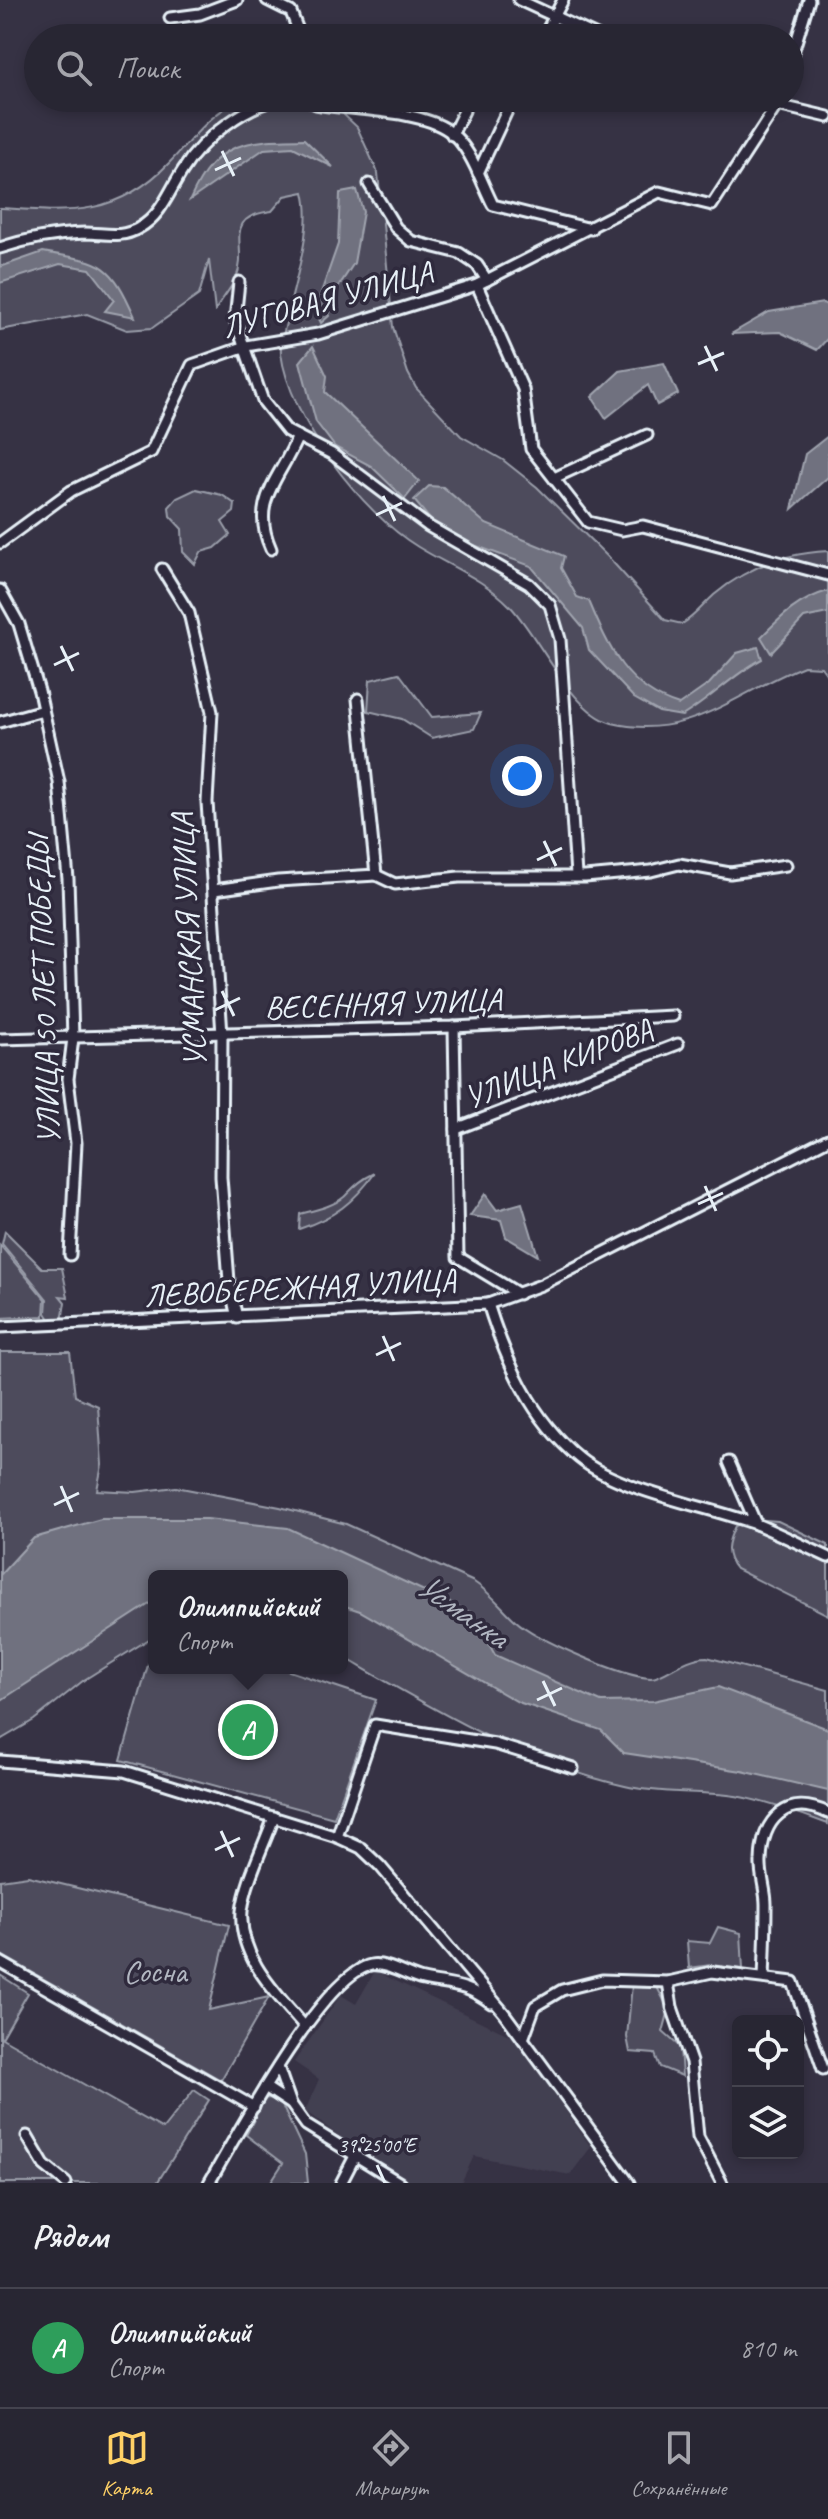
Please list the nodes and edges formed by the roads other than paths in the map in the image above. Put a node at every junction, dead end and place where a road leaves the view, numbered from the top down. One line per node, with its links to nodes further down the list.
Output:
1 (237, 0): 6 (street)
2 (267, 0): 8 (street)
3 (519, 0): 7 (street)
4 (563, 0): 7 (street)
5 (809, 0): 11 (street)
6 (170, 18)
7 (554, 18): 9 (street); 10 (street)
8 (296, 24)
9 (551, 24)
10 (568, 24)
11 (802, 24)
12 (804, 110): 18 (street, ЛУГОВАЯ УЛИЦА)
13 (243, 112): 23 (street)
14 (388, 112): 19 (street)
15 (464, 112): 19 (street)
16 (506, 112): 20 (street)
17 (772, 112): 22 (street, ЛУГОВАЯ УЛИЦА)
18 (828, 117)
19 (452, 135): 20 (street)
20 (478, 173): 22 (street)
21 (369, 184): 25 (street)
22 (591, 229): 25 (street, ЛУГОВАЯ УЛИЦА)
23 (0, 248)
24 (239, 282): 26 (street)
25 (482, 282): 26 (street, ЛУГОВАЯ УЛИЦА); 29 (street, ЛУГОВАЯ УЛИЦА)
26 (246, 346): 28 (street); 30 (street, ЛУГОВАЯ УЛИЦА)
27 (647, 435): 29 (street)
28 (298, 436): 31 (street); 40 (street)
29 (554, 478): 33 (street, ЛУГОВАЯ УЛИЦА)
30 (0, 543)
31 (271, 549)
32 (162, 569): 41 (street, УСМАНСКАЯ УЛИЦА)
33 (828, 575)
34 (0, 590): 36 (street, УЛИЦА 50 ЛЕТ ПОБЕДЫ)
35 (358, 699): 39 (street)
36 (43, 710): 37 (street); 45 (street, УЛИЦА 50 ЛЕТ ПОБЕДЫ)
37 (0, 722)
38 (786, 865): 40 (street)
39 (376, 875): 40 (street); 41 (street)
40 (576, 875)
41 (214, 890): 44 (street, УСМАНСКАЯ УЛИЦА)
42 (673, 1016): 43 (street, ВЕСЕННЯЯ УЛИЦА)
43 (454, 1027): 44 (street, ВЕСЕННЯЯ УЛИЦА); 48 (street)
44 (222, 1035): 45 (street, ВЕСЕННЯЯ УЛИЦА); 53 (street, УСМАНСКАЯ УЛИЦА)
45 (73, 1038): 46 (street, ВЕСЕННЯЯ УЛИЦА); 50 (street, УЛИЦА 50 ЛЕТ ПОБЕДЫ)
46 (0, 1039)
47 (678, 1044): 48 (street, УЛИЦА КИРОВА)
48 (456, 1129): 51 (street)
49 (828, 1139): 51 (street)
50 (70, 1255)
51 (519, 1294): 52 (street)
52 (488, 1304): 53 (street, ЛЕВОБЕРЕЖНАЯ УЛИЦА); 56 (street, ЛЕВОБЕРЕЖНАЯ УЛИЦА)
53 (237, 1318): 54 (street, ЛЕВОБЕРЕЖНАЯ УЛИЦА)
54 (0, 1327)
55 (729, 1462): 56 (street)
56 (756, 1524): 57 (street, ЛЕВОБЕРЕЖНАЯ УЛИЦА)
57 (828, 1557)
58 (0, 1761): 61 (street)
59 (573, 1768): 62 (street)
60 (828, 1813): 64 (street)
61 (274, 1817): 62 (street); 67 (street)
62 (337, 1837): 66 (street)
63 (0, 1962): 75 (street)
64 (764, 1978): 65 (street); 72 (street)
65 (668, 1982): 70 (street); 83 (street)
66 (504, 2013): 68 (street); 70 (street)
67 (296, 2017): 68 (street); 69 (street)
68 (313, 2018): 69 (street)
69 (305, 2027): 71 (street)
70 (523, 2039): 82 (street)
71 (278, 2067): 73 (street); 74 (street)
72 (823, 2069)
73 (265, 2087): 74 (street); 75 (street)
74 (291, 2104): 77 (street)
75 (254, 2107): 79 (street)
76 (27, 2136): 78 (street)
77 (354, 2158): 80 (street); 81 (street)
78 (66, 2183)
79 (209, 2183)
80 (341, 2183)
81 (400, 2183)
82 (629, 2183)
83 (722, 2183)

